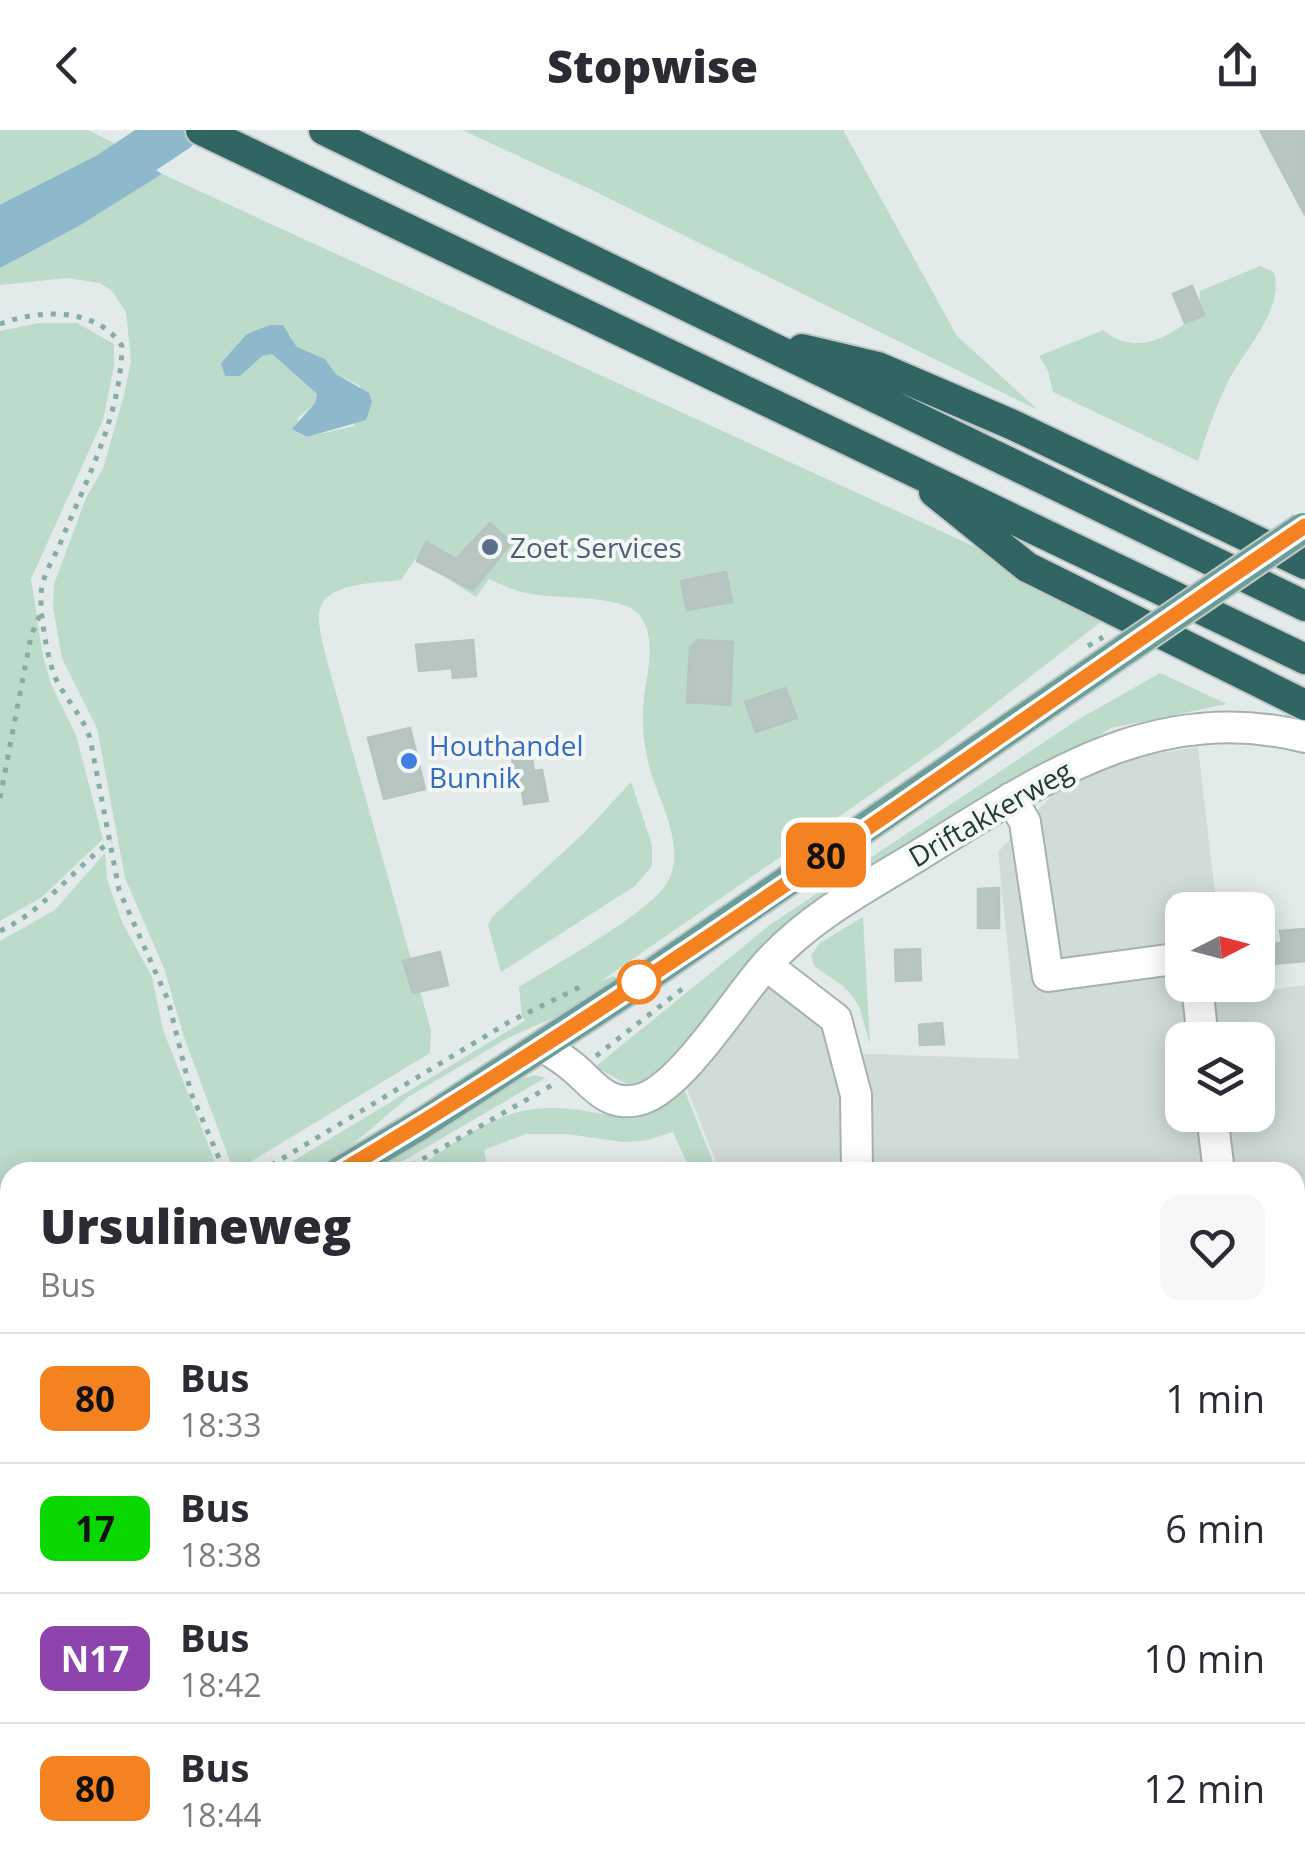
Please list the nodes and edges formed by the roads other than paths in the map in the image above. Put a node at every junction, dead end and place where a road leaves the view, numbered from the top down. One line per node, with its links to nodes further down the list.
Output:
1 (324, 130): 3 (highway)
2 (212, 136): 4 (highway)
3 (750, 338): 6 (highway); 7 (highway)
4 (892, 459): 8 (highway); 9 (highway)
5 (1304, 527): 14 (main road, bridge)
6 (1305, 564)
7 (1305, 606)
8 (1305, 659)
9 (1305, 704)
10 (1305, 737): 11 (street, Driftakkerweg)
11 (1011, 798): 12 (street); 13 (street, Driftakkerweg)
12 (1165, 960)
13 (766, 965): 14 (street, Driftakkerweg); 17 (street)
14 (543, 1046): 16 (main road)
15 (1214, 1132): 18 (street)
16 (356, 1162)
17 (858, 1162)
18 (1218, 1162)

